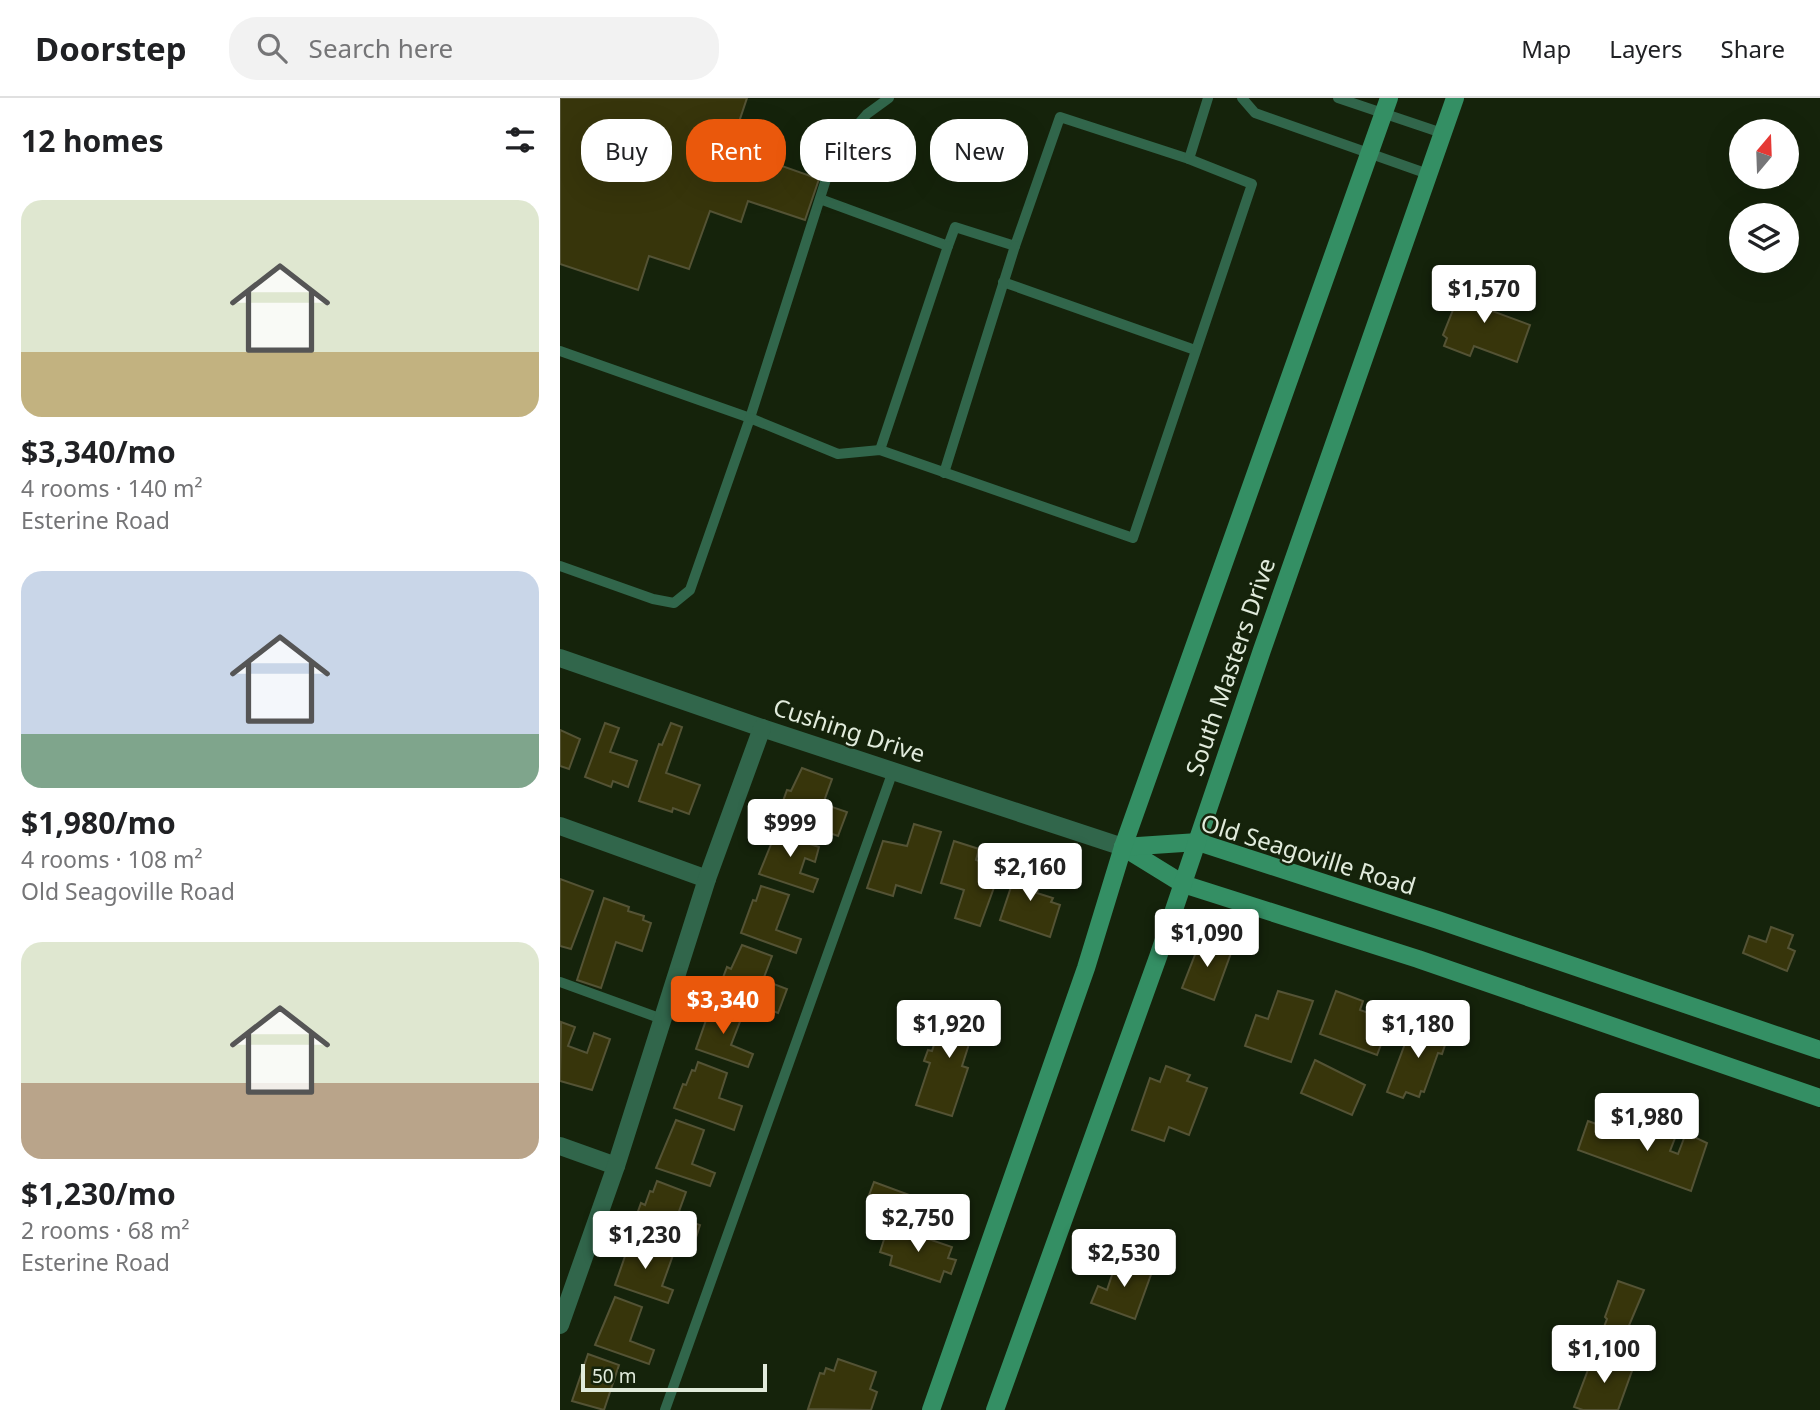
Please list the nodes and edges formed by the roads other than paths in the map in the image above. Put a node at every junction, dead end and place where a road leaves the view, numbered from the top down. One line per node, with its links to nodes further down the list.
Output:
1 (889, 98): 11 (lane)
2 (1208, 98): 9 (lane)
3 (1242, 98): 8 (lane)
4 (1338, 98): 6 (lane)
5 (1455, 98): 7 (main road, South Masters Drive)
6 (1387, 106): 7 (lane); 8 (main road, South Masters Drive)
7 (1442, 133): 10 (main road, South Masters Drive)
8 (1369, 154): 10 (lane); 26 (main road, South Masters Drive)
9 (1189, 159): 13 (lane); 16 (lane)
10 (1428, 174): 25 (main road, South Masters Drive)
11 (820, 199): 12 (lane); 17 (lane)
12 (948, 246): 13 (lane); 18 (lane)
13 (1014, 246): 14 (lane)
14 (1003, 282): 16 (lane); 19 (lane)
15 (560, 351): 17 (lane)
16 (1195, 351): 19 (lane)
17 (750, 418): 18 (lane); 20 (lane)
18 (880, 450): 19 (lane)
19 (944, 473)
20 (560, 566)
21 (560, 658): 22 (street, Cushing Drive)
22 (762, 728): 23 (street, Cushing Drive); 27 (street)
23 (893, 771): 26 (street, Cushing Drive); 37 (lane)
24 (560, 826): 27 (street)
25 (1198, 842): 26 (main road, Old Seagoville Road); 28 (main road, South Masters Drive); 31 (main road, Old Seagoville Road)
26 (1123, 847): 28 (main road); 38 (main road, South Masters Drive)
27 (707, 879): 30 (street)
28 (1183, 884): 32 (main road); 39 (main road, South Masters Drive)
29 (560, 982): 30 (lane)
30 (663, 1019): 34 (street)
31 (1820, 1050)
32 (1820, 1098)
33 (560, 1146): 34 (street)
34 (616, 1166): 35 (street)
35 (565, 1297): 36 (street)
36 (560, 1325)
37 (664, 1410)
38 (931, 1410)
39 (995, 1410)

